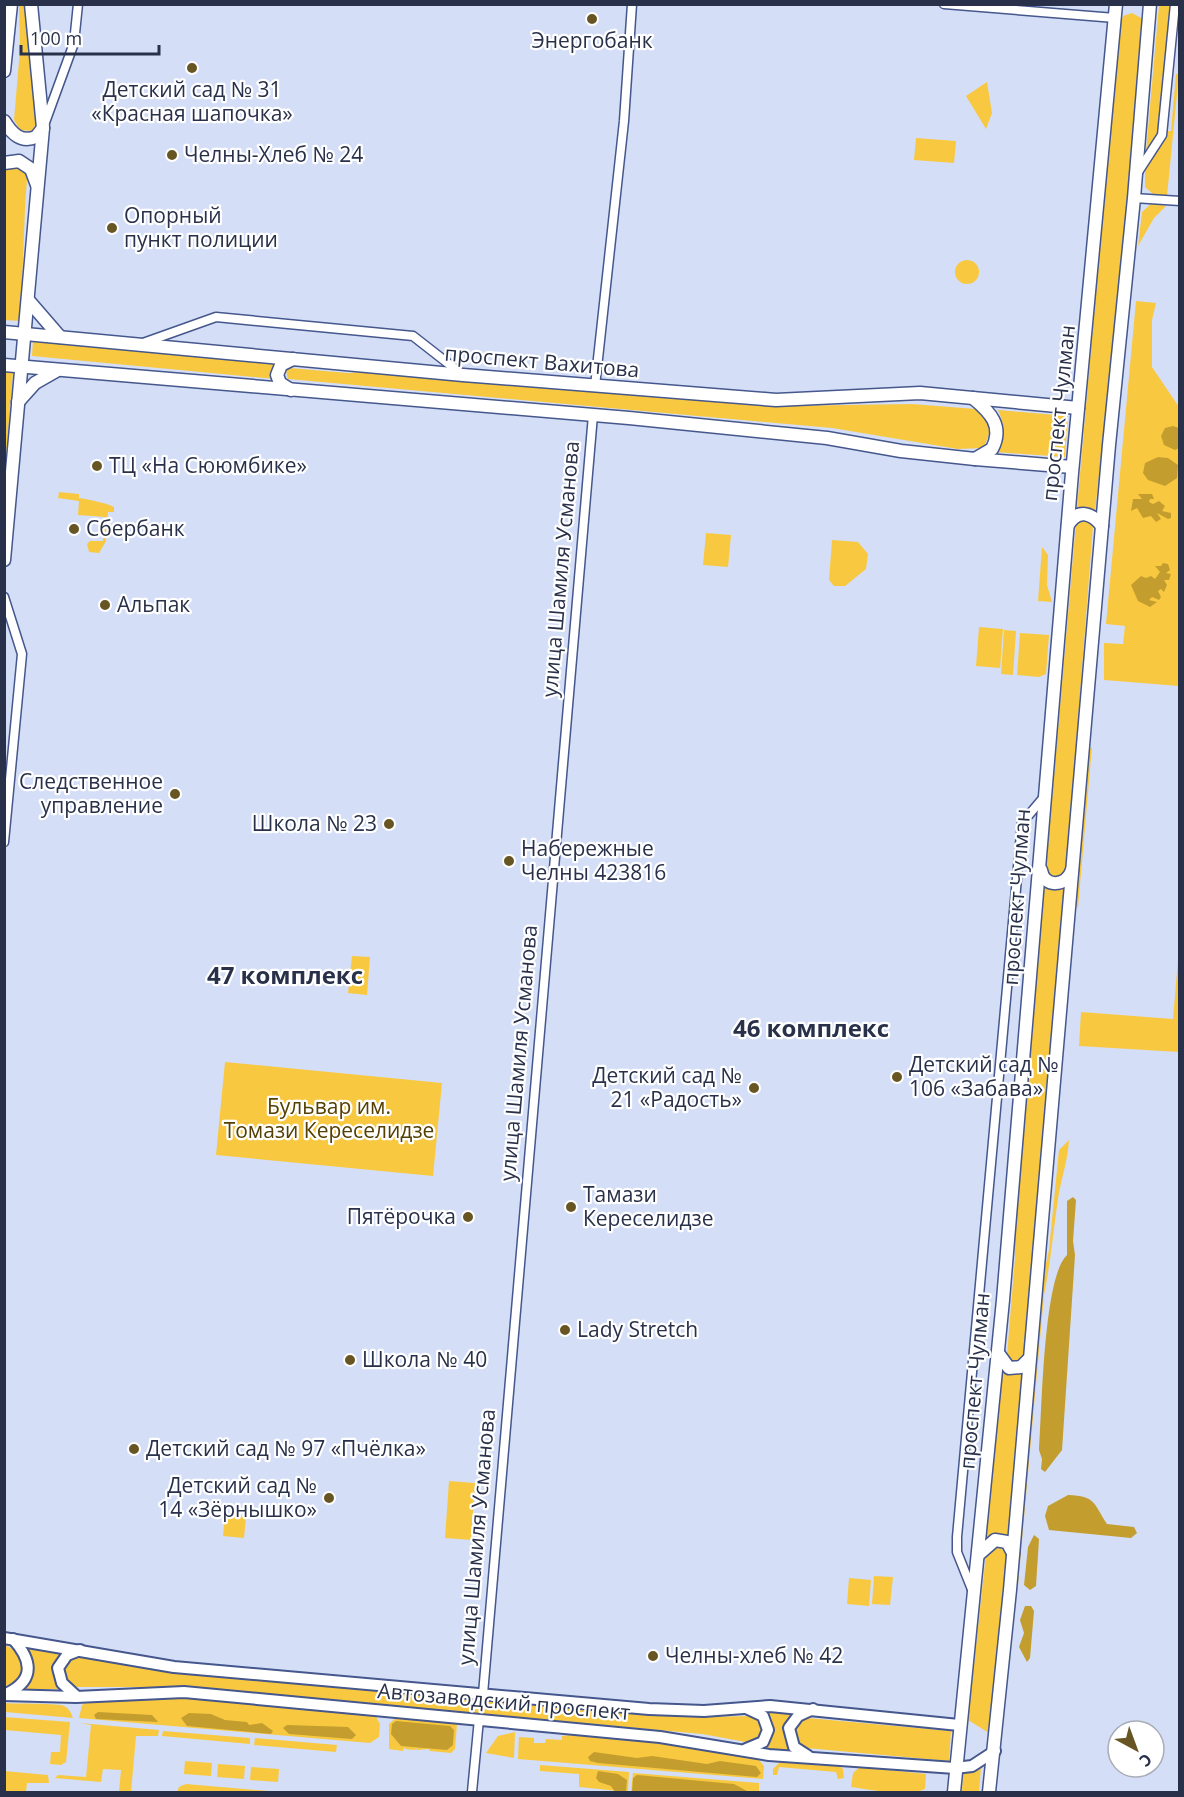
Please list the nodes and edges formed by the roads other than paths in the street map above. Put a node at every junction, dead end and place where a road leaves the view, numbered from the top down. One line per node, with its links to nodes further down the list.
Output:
1 (11, 4): 11 (main road)
2 (32, 4): 13 (main road)
3 (78, 4): 13 (street)
4 (632, 4): 29 (street)
5 (944, 4): 10 (street)
6 (1126, 4): 10 (main road)
7 (1138, 4): 9 (main road)
8 (1175, 4): 15 (street)
9 (1149, 11): 15 (main road)
10 (1115, 12): 33 (main road, проспект Чулман)
11 (4, 71)
12 (4, 121): 13 (main road)
13 (43, 128): 16 (main road)
14 (4, 163): 16 (main road)
15 (1136, 175): 17 (main road)
16 (38, 186): 19 (main road)
17 (1134, 198): 18 (street); 38 (main road)
18 (1179, 201)
19 (28, 300): 21 (main road); 22 (main road)
20 (4, 332): 21 (main road, проспект Вахитова)
21 (24, 334): 22 (main road, проспект Вахитова); 26 (main road)
22 (60, 338): 23 (main road, проспект Вахитова)
23 (138, 345): 24 (main road, проспект Вахитова); 28 (street)
24 (293, 359): 28 (main road, проспект Вахитова); 30 (main road)
25 (4, 365): 26 (main road)
26 (20, 366): 27 (main road); 32 (main road)
27 (58, 370): 30 (main road); 32 (main road)
28 (463, 375): 29 (main road, проспект Вахитова)
29 (595, 386): 31 (main road, проспект Вахитова)
30 (291, 390): 34 (main road)
31 (972, 398): 33 (main road, проспект Вахитова); 35 (main road)
32 (18, 402): 39 (main road)
33 (1077, 408): 36 (main road, проспект Чулман)
34 (593, 415): 35 (main road); 52 (street, улица Шамиля Усманова)
35 (975, 459): 36 (main road)
36 (1072, 467): 37 (main road, проспект Чулман)
37 (1068, 525): 38 (main road); 41 (main road, проспект Чулман)
38 (1102, 526): 44 (main road)
39 (4, 560)
40 (4, 597): 42 (street)
41 (1044, 797): 43 (main road, проспект Чулман); 49 (street)
42 (4, 842)
43 (1041, 868): 44 (main road); 45 (main road, проспект Чулман)
44 (1073, 868): 46 (main road)
45 (997, 1352): 46 (main road); 48 (main road, проспект Чулман)
46 (1028, 1360): 47 (main road)
47 (1013, 1552): 48 (main road); 60 (main road)
48 (979, 1554): 49 (main road, проспект Чулман)
49 (975, 1597): 58 (main road, проспект Чулман)
50 (9, 1638): 51 (street, Автозаводский проспект); 53 (street)
51 (84, 1649): 52 (street, Автозаводский проспект); 54 (street)
52 (483, 1694): 55 (street, Автозаводский проспект)
53 (5, 1695): 54 (street, Автозаводский проспект)
54 (76, 1697): 57 (street, Автозаводский проспект)
55 (746, 1708): 56 (street, Автозаводский проспект); 59 (street)
56 (813, 1709): 58 (street, Автозаводский проспект); 61 (street)
57 (479, 1719): 59 (street, Автозаводский проспект); 63 (street)
58 (959, 1725): 62 (main road, проспект Чулман)
59 (742, 1751): 61 (street, Автозаводский проспект)
60 (995, 1751): 62 (street, Автозаводский проспект); 65 (main road)
61 (812, 1758): 62 (street, Автозаводский проспект)
62 (955, 1768): 64 (main road, проспект Чулман)
63 (472, 1792)
64 (954, 1792)
65 (989, 1792)

